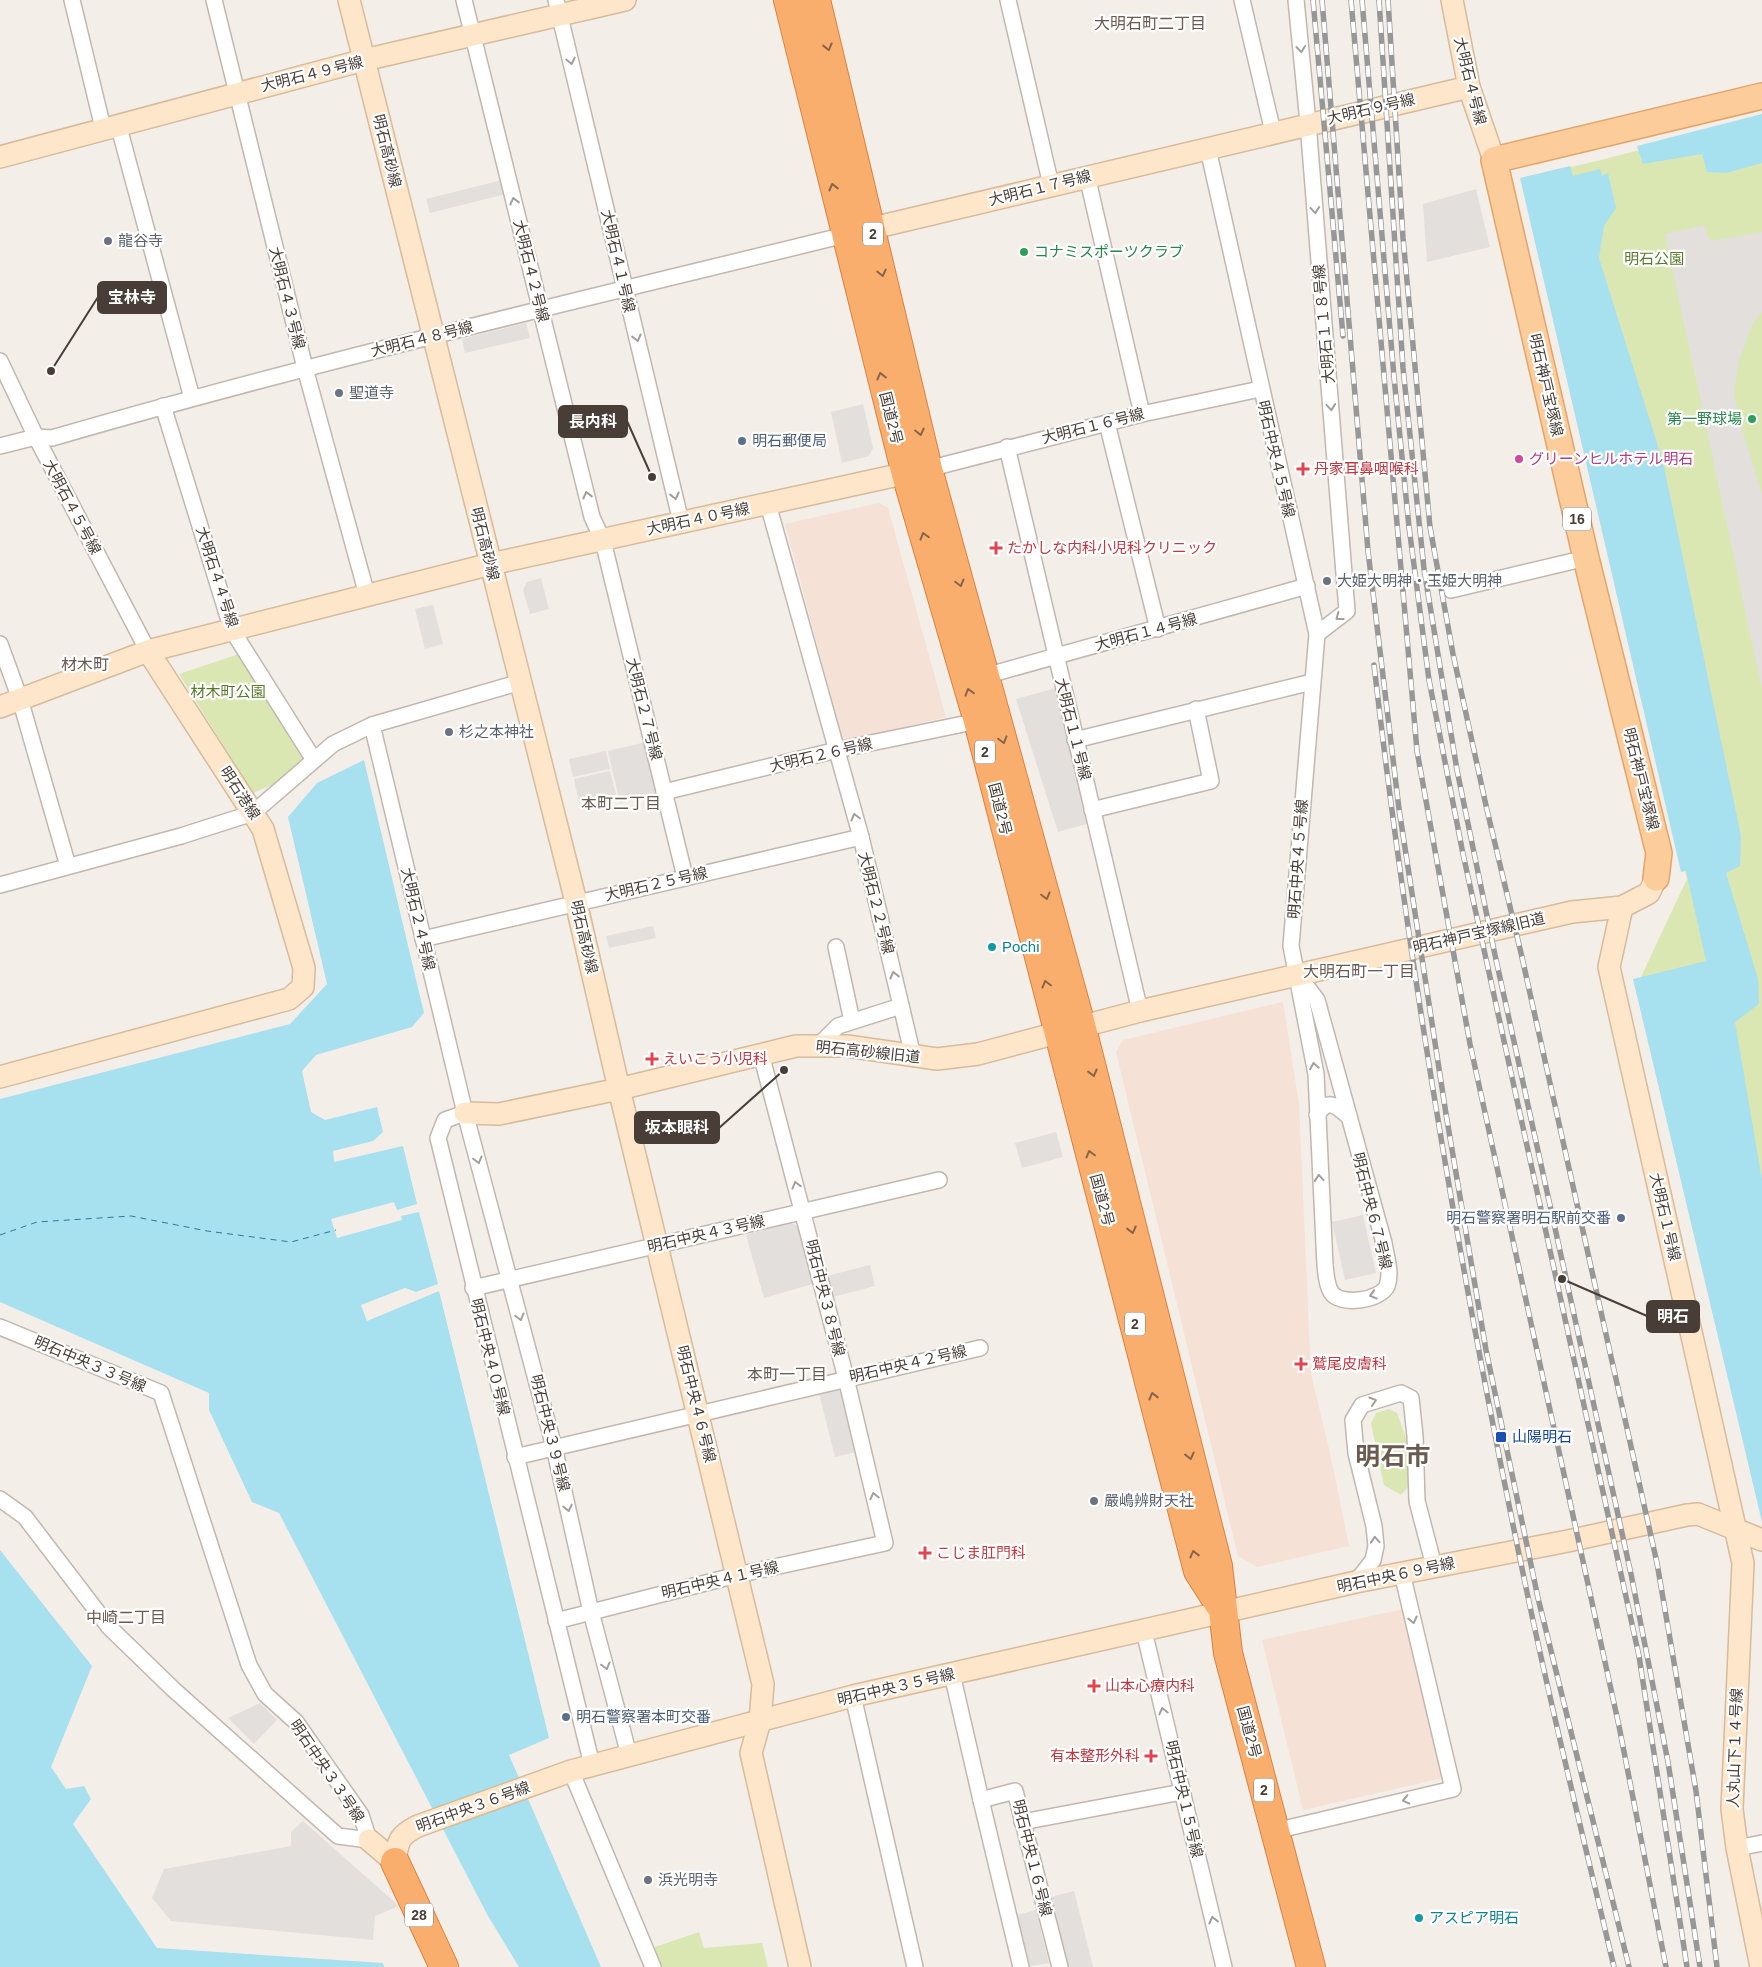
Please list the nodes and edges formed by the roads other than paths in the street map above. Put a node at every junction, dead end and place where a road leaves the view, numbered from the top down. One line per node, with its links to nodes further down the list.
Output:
1 (72, 0): 19 (street)
2 (214, 0): 16 (street, 大明石４３号線)
3 (349, 0): 14 (street, 明石高砂線)
4 (464, 0): 13 (street, 大明石４２号線)
5 (625, 0): 12 (street, 大明石４９号線)
6 (788, 0): 27 (highway, 国道2号 / 2, one-way to 6)
7 (816, 0): 26 (highway, 国道2号 / 2, one-way to 26)
8 (1008, 0): 25 (street)
9 (1242, 0): 20 (street)
10 (1296, 0): 18 (street, 大明石１１８号線, one-way to 18)
11 (1452, 0): 15 (street, 大明石４号線)
12 (558, 7): 13 (street, 大明石４９号線); 28 (street, 大明石４１号線, one-way to 28)
13 (473, 36): 14 (street, 大明石４９号線); 29 (street, 大明石４２号線, one-way to 13)
14 (364, 60): 16 (street, 大明石４９号線); 30 (street, 明石高砂線)
15 (1469, 87): 18 (street, 大明石９号線); 23 (street, 大明石４号線)
16 (237, 93): 19 (street, 大明石４９号線); 32 (street, 大明石４３号線)
17 (1762, 96): 23 (main road)
18 (1308, 124): 20 (street, 大明石９号線); 52 (street, 大明石１１８号線, one-way to 52)
19 (111, 126): 22 (street, 大明石４９号線); 34 (street)
20 (1273, 132): 21 (street)
21 (1208, 149): 24 (street, 大明石１７号線); 33 (street, 明石中央４５号線)
22 (0, 157)
23 (1494, 160): 45 (main road, 明石神戸宝塚線 / 16)
24 (1087, 176): 25 (street, 大明石１７号線); 36 (street)
25 (1051, 184): 26 (street, 大明石１７号線)
26 (872, 229): 27 (street, 大明石１７号線); 41 (highway, 国道2号 / 2, one-way to 41)
27 (845, 235): 28 (street, 大明石４８号線); 41 (highway, 国道2号 / 2, one-way to 27)
28 (624, 289): 29 (street, 大明石４８号線); 43 (street, 大明石４１号線, one-way to 43)
29 (541, 310): 30 (street, 大明石４８号線); 44 (street, 大明石４２号線, one-way to 29)
30 (432, 336): 32 (street, 大明石４８号線); 46 (street, 明石高砂線)
31 (0, 361): 38 (street, 大明石４５号線)
32 (305, 368): 34 (street, 大明石４８号線); 49 (street, 大明石４３号線)
33 (1260, 389): 36 (street, 大明石１６号線); 47 (street, 明石中央４５号線)
34 (192, 398): 35 (street, 大明石４８号線)
35 (163, 406): 38 (street, 大明石４８号線); 51 (street, 大明石４４号線)
36 (1142, 414): 37 (street, 大明石１６号線)
37 (1107, 423): 40 (street, 大明石１６号線); 50 (street)
38 (36, 437): 39 (street, 大明石４８号線); 54 (street, 大明石４５号線)
39 (0, 446)
40 (1006, 447): 41 (street, 大明石１６号線); 55 (street, 大明石１１号線)
41 (917, 471): 42 (street, 大明石４０号線); 56 (highway, 国道2号 / 2, one-way to 56); 62 (highway, 国道2号 / 2, one-way to 41)
42 (768, 504): 43 (street, 大明石４０号線); 65 (street, 大明石２２号線)
43 (681, 522): 44 (street, 大明石４０号線)
44 (603, 541): 46 (street, 大明石４０号線); 67 (street, 大明石２７号線)
45 (1586, 558): 48 (street); 73 (main road, 明石神戸宝塚線 / 16)
46 (490, 564): 49 (street); 57 (street, 明石高砂線)
47 (1307, 586): 50 (street, 大明石１４号線); 52 (street, 明石中央４５号線)
48 (1451, 590)
49 (367, 595): 51 (street)
50 (1158, 629): 55 (street, 大明石１４号線)
51 (232, 630): 54 (street); 66 (street, 大明石４４号線)
52 (1317, 634): 58 (street, 明石中央４５号線)
53 (0, 644): 59 (street)
54 (148, 651): 59 (street); 69 (street, 明石港線)
55 (1055, 656): 56 (street, 大明石１４号線); 64 (street, 大明石１１号線)
56 (985, 676): 83 (highway, 国道2号 / 2, one-way to 83)
57 (521, 682): 63 (street); 75 (street, 明石高砂線)
58 (1312, 682): 61 (street); 79 (street, 明石中央４５号線)
59 (20, 699): 60 (street); 71 (street)
60 (0, 707)
61 (1196, 710): 64 (street); 68 (street)
62 (978, 721): 65 (street, 大明石２６号線); 83 (highway, 国道2号 / 2, one-way to 62)
63 (372, 725): 66 (street); 77 (street, 大明石２４号線)
64 (1075, 740): 68 (street, 大明石１１号線)
65 (837, 750): 67 (street, 大明石２６号線); 70 (street, 大明石２２号線, one-way to 65)
66 (314, 760): 69 (street)
67 (664, 792): 72 (street, 大明石２７号線)
68 (1092, 810): 81 (street, 大明石１１号線)
69 (253, 813): 71 (street); 87 (street, 明石港線)
70 (861, 837): 72 (street, 大明石２５号線); 80 (street, 大明石２２号線, one-way to 70)
71 (68, 866): 74 (street)
72 (685, 877): 75 (street, 大明石２５号線)
73 (1656, 878): 76 (street, 明石神戸宝塚線旧道)
74 (0, 885)
75 (576, 902): 77 (street, 大明石２５号線); 88 (street, 明石高砂線)
76 (1622, 907): 79 (street, 明石神戸宝塚線旧道); 104 (street, 大明石１号線)
77 (423, 939): 89 (street, 大明石２４号線)
78 (836, 947): 82 (street)
79 (1298, 974): 81 (street, 明石神戸宝塚線旧道); 90 (street, 明石中央６７号線, one-way to 79); 91 (street, 明石中央６７号線)
80 (901, 1006): 82 (street); 86 (street, 大明石２２号線)
81 (1140, 1011): 83 (street, 明石神戸宝塚線旧道)
82 (852, 1022): 84 (street)
83 (1070, 1029): 86 (street, 明石高砂線旧道); 112 (highway, 国道2号 / 2)
84 (818, 1045): 85 (street, 明石高砂線旧道); 86 (street, 明石高砂線旧道)
85 (761, 1054): 88 (street, 明石高砂線旧道); 93 (street, 明石中央３８号線, one-way to 85)
86 (913, 1056)
87 (0, 1077)
88 (618, 1089): 89 (street, 明石中央４０号線); 94 (street, 明石中央４６号線)
89 (465, 1113): 95 (street, 明石中央３９号線, one-way to 95); 96 (street, 明石中央４０号線)
90 (1317, 1115): 91 (street); 91 (street, 明石中央６７号線, one-way to 90)
91 (1348, 1116)
92 (940, 1180): 93 (street, 明石中央４３号線)
93 (803, 1212): 94 (street, 明石中央４３号線); 99 (street, 明石中央３８号線)
94 (657, 1245): 95 (street, 明石中央４３号線); 100 (street, 明石中央４６号線)
95 (510, 1280): 96 (street, 明石中央４３号線); 101 (street, 明石中央３９号線, one-way to 101)
96 (473, 1288): 102 (street, 明石中央４０号線)
97 (0, 1327): 125 (street, 明石中央３３号線)
98 (980, 1348): 99 (street, 明石中央４２号線)
99 (846, 1378): 100 (street, 明石中央４２号線); 106 (street, 明石中央３８号線, one-way to 99)
100 (699, 1413): 101 (street, 明石中央４２号線); 109 (street, 明石中央４６号線)
101 (554, 1447): 102 (street, 明石中央４２号線); 111 (street, 明石中央３９号線, one-way to 111)
102 (515, 1456): 113 (street, 明石中央４０号線)
103 (0, 1499): 125 (street, 明石中央３３号線)
104 (1733, 1528): 105 (street, 明石中央６９号線); 107 (street, 明石中央６９号線); 127 (street, 人丸山下１４号線)
105 (1762, 1540)
106 (885, 1543): 109 (street, 明石中央４１号線)
107 (1434, 1566): 108 (street, 明石中央６９号線); 110 (street, one-way to 107)
108 (1402, 1573): 110 (street, 明石中央６９号線); 124 (street, one-way to 124)
109 (737, 1575): 111 (street, 明石中央４１号線); 117 (street, 明石中央４６号線)
110 (1356, 1582): 112 (street, 明石中央６９号線)
111 (591, 1612): 113 (street, 明石中央４１号線); 118 (street, 明石中央３９号線, one-way to 118)
112 (1224, 1612): 114 (street, 明石中央３５号線); 124 (highway, 国道2号 / 2)
113 (556, 1620): 119 (street, 明石中央４０号線)
114 (1144, 1631): 115 (street, 明石中央３５号線); 121 (street, 明石中央１５号線, one-way to 114)
115 (952, 1674): 116 (street, 明石中央３５号線); 122 (street)
116 (853, 1696): 117 (street, 明石中央３５号線); 132 (street)
117 (760, 1720): 118 (street, 明石中央３５号線); 131 (street, 明石中央４６号線)
118 (630, 1755): 119 (street, 明石中央３５号線)
119 (592, 1765): 120 (street, 明石中央３５号線)
120 (571, 1771): 128 (street, 明石中央３６号線); 130 (street)
121 (1182, 1792): 123 (street); 135 (street, 明石中央１５号線, one-way to 121)
122 (981, 1800): 123 (street, 明石中央１６号線); 133 (street)
123 (1022, 1822): 134 (street, 明石中央１６号線)
124 (1275, 1831): 136 (highway, 国道2号 / 2)
125 (370, 1840): 128 (street)
126 (1762, 1843): 127 (street)
127 (1737, 1848): 137 (street, 人丸山下１４号線)
128 (396, 1862): 129 (highway, 28)
129 (444, 1967)
130 (653, 1967)
131 (800, 1967)
132 (916, 1967)
133 (1021, 1967)
134 (1060, 1967)
135 (1224, 1967)
136 (1311, 1967)
137 (1761, 1967)

